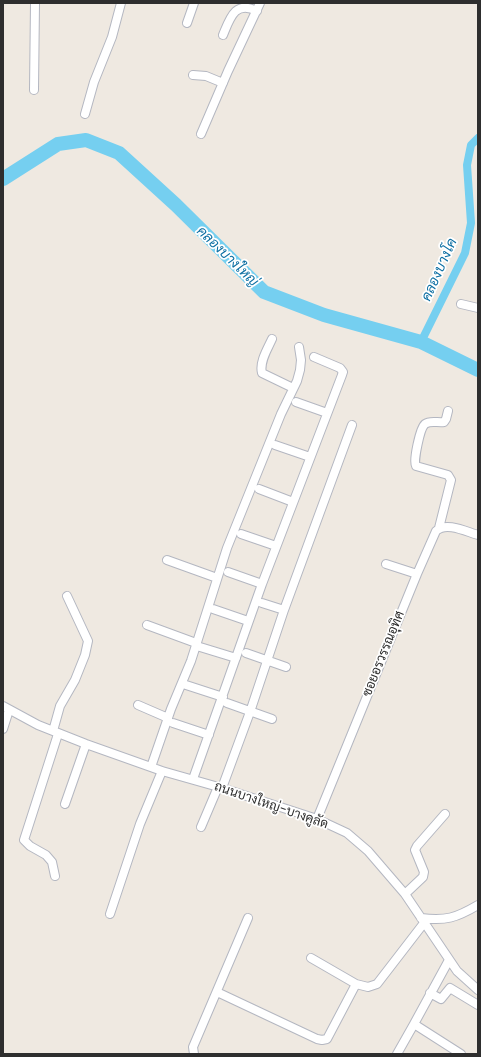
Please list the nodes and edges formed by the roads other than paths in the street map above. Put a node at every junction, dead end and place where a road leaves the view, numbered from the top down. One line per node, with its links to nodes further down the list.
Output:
1 (35, 3): 10 (street)
2 (121, 3): 11 (street)
3 (194, 3): 6 (street)
4 (260, 3): 5 (street)
5 (257, 11): 7 (street); 9 (street)
6 (187, 23)
7 (224, 35)
8 (193, 75): 9 (street)
9 (223, 83): 12 (street)
10 (34, 90)
11 (85, 114)
12 (201, 134)
13 (461, 304): 14 (street)
14 (478, 308)
15 (272, 339): 18 (street)
16 (300, 347): 18 (street)
17 (314, 357): 21 (street)
18 (293, 388): 35 (street)
19 (296, 402): 21 (street)
20 (448, 411): 27 (street, ซอยอรวรรณอุทิศ)
21 (327, 413): 24 (street)
22 (352, 425): 40 (street)
23 (275, 445): 24 (street)
24 (310, 457): 26 (street)
25 (259, 489): 26 (street)
26 (293, 502): 30 (street)
27 (439, 528): 29 (street); 34 (street, ซอยอรวรรณอุทิศ)
28 (241, 534): 30 (street)
29 (478, 535)
30 (276, 546): 36 (street)
31 (167, 560): 35 (street)
32 (386, 564): 34 (street)
33 (228, 572): 36 (street)
34 (417, 574): 65 (street, ซอยอรวรรณอุทิศ)
35 (217, 578): 43 (street)
36 (262, 584): 41 (street)
37 (67, 596): 56 (street)
38 (262, 603): 40 (street)
39 (213, 609): 41 (street)
40 (284, 610): 46 (street)
41 (248, 621): 45 (street)
42 (147, 625): 43 (street)
43 (198, 645): 45 (street); 54 (street)
44 (246, 653): 46 (street)
45 (236, 658): 49 (street)
46 (268, 661): 47 (street); 52 (street)
47 (286, 667)
48 (186, 685): 49 (street)
49 (225, 700): 52 (street); 57 (street)
50 (138, 705): 54 (street)
51 (6, 708): 55 (street); 56 (street, ถนนบางใหญ่-บางคูลัด)
52 (250, 712): 53 (street); 62 (street)
53 (272, 719)
54 (171, 720): 57 (street); 59 (street)
55 (3, 729)
56 (56, 733): 58 (street, ถนนบางใหญ่-บางคูลัด); 67 (street)
57 (209, 735): 61 (street)
58 (86, 744): 59 (street, ถนนบางใหญ่-บางคูลัด); 63 (street)
59 (151, 767): 60 (street, ถนนบางใหญ่-บางคูลัด)
60 (162, 771): 61 (street, ถนนบางใหญ่-บางคูลัด); 70 (street)
61 (193, 779): 62 (street, ถนนบางใหญ่-บางคูลัด)
62 (220, 787): 65 (street, ถนนบางใหญ่-บางคูลัด); 66 (street)
63 (65, 804)
64 (445, 814): 68 (street)
65 (317, 819): 68 (street, ถนนบางใหญ่-บางคูลัด)
66 (201, 827)
67 (55, 876)
68 (405, 894): 72 (street, ถนนบางใหญ่-บางคูลัด)
69 (478, 905): 72 (street)
70 (110, 914)
71 (248, 918): 77 (street)
72 (422, 921): 74 (street, ถนนบางใหญ่-บางคูลัด); 75 (street)
73 (311, 958): 75 (street)
74 (449, 960): 76 (street, ถนนบางใหญ่-บางคูลัด); 78 (street)
75 (356, 984): 77 (street)
76 (478, 990)
77 (217, 992): 81 (street)
78 (430, 993): 79 (street); 80 (street)
79 (478, 1005)
80 (414, 1024): 82 (street); 83 (street)
81 (194, 1054)
82 (396, 1054)
83 (461, 1054)

